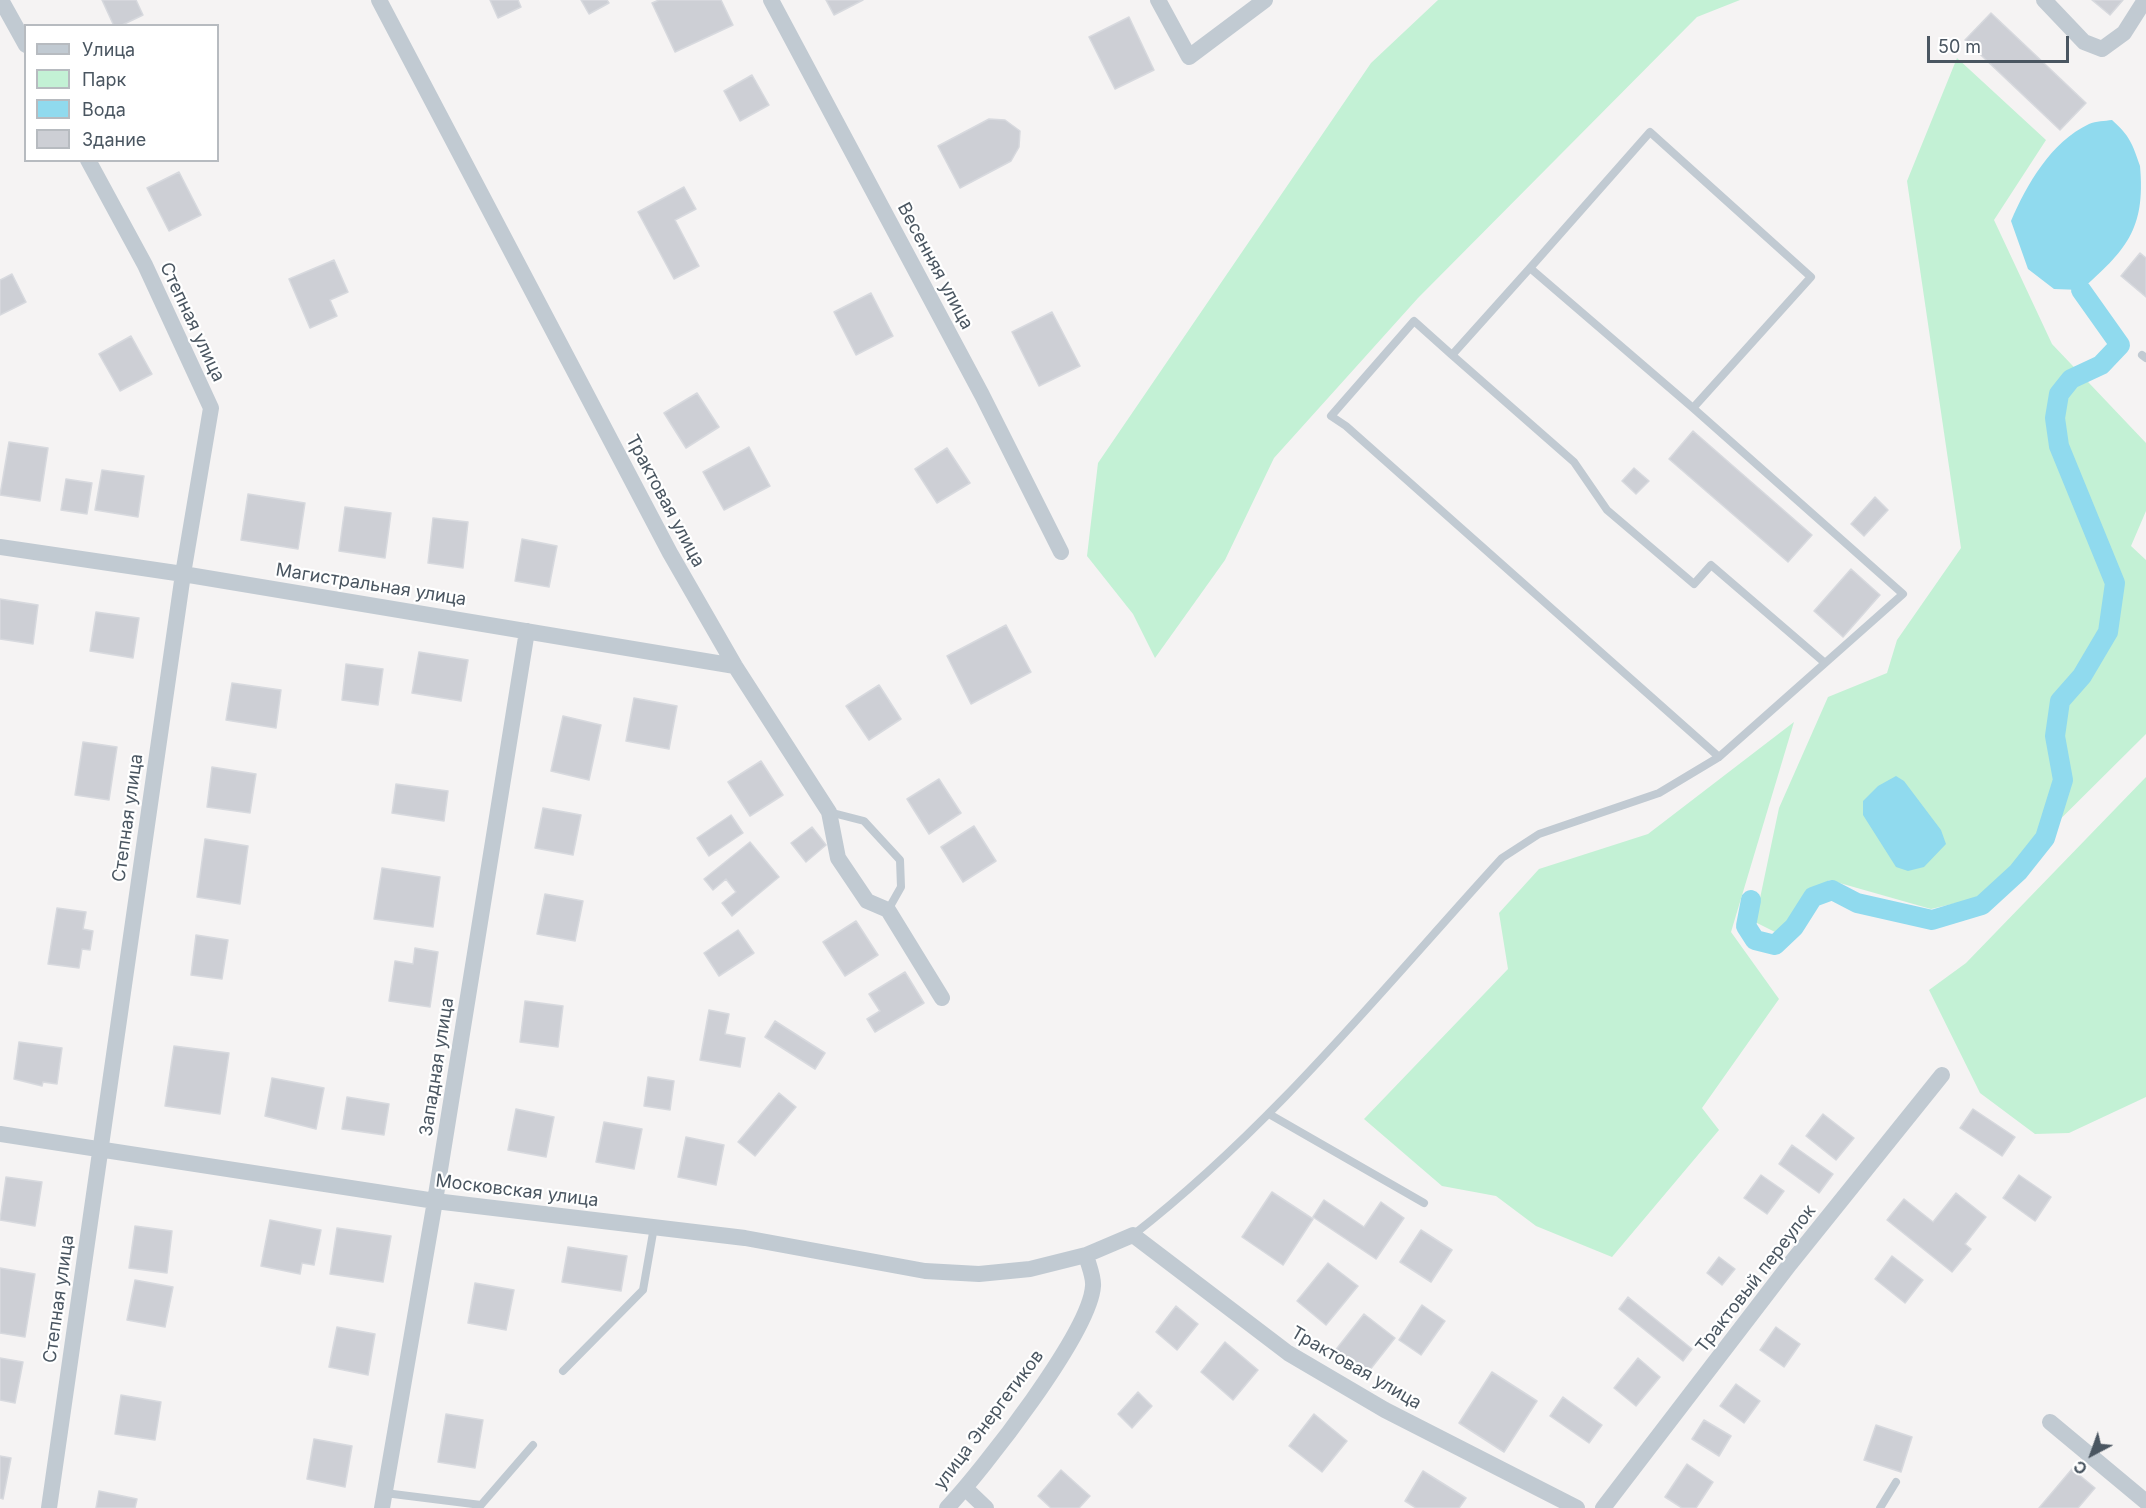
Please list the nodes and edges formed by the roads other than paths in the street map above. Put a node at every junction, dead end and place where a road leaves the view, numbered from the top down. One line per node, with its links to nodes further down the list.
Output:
1 (1, 0): 8 (street)
2 (379, 0): 18 (street, Трактовая улица)
3 (771, 0): 14 (street, Весенняя улица)
4 (1158, 0): 5 (street)
5 (1265, 0)
6 (2044, 0): 7 (street)
7 (2145, 0)
8 (24, 41)
9 (89, 162): 15 (street, Степная улица)
10 (1530, 268): 11 (lane); 12 (lane); 12 (lane)
11 (1452, 355): 17 (lane); 19 (lane)
12 (1693, 408): 17 (lane)
13 (0, 547): 15 (street, Магистральная улица)
14 (1061, 552)
15 (183, 574): 16 (street, Магистральная улица); 26 (street, Степная улица)
16 (526, 631): 18 (street, Магистральная улица); 27 (street, Западная улица)
17 (1825, 663): 19 (lane)
18 (735, 666): 20 (street, Трактовая улица)
19 (1719, 757): 24 (lane)
20 (829, 812): 21 (street, Трактовая улица); 21 (lane)
21 (888, 910): 22 (street, Трактовая улица)
22 (942, 998)
23 (1942, 1075): 43 (street, Трактовый переулок)
24 (1269, 1114): 28 (lane); 30 (lane)
25 (0, 1134): 26 (street, Московская улица)
26 (99, 1149): 27 (street, Московская улица); 39 (street, Степная улица)
27 (435, 1201): 29 (street, Московская улица); 37 (street, Западная улица)
28 (1424, 1203)
29 (654, 1227): 31 (street, Московская улица); 32 (lane)
30 (1132, 1235): 31 (street, Московская улица); 42 (street, Трактовая улица)
31 (1086, 1255): 36 (street, улица Энергетиков)
32 (563, 1371)
33 (2050, 1422): 38 (street)
34 (533, 1445): 37 (lane)
35 (1896, 1482): 44 (lane)
36 (965, 1488): 40 (street, улица Энергетиков); 41 (street)
37 (383, 1501)
38 (2146, 1502)
39 (49, 1508)
40 (947, 1508)
41 (986, 1508)
42 (1577, 1508)
43 (1603, 1508)
44 (1880, 1508)

